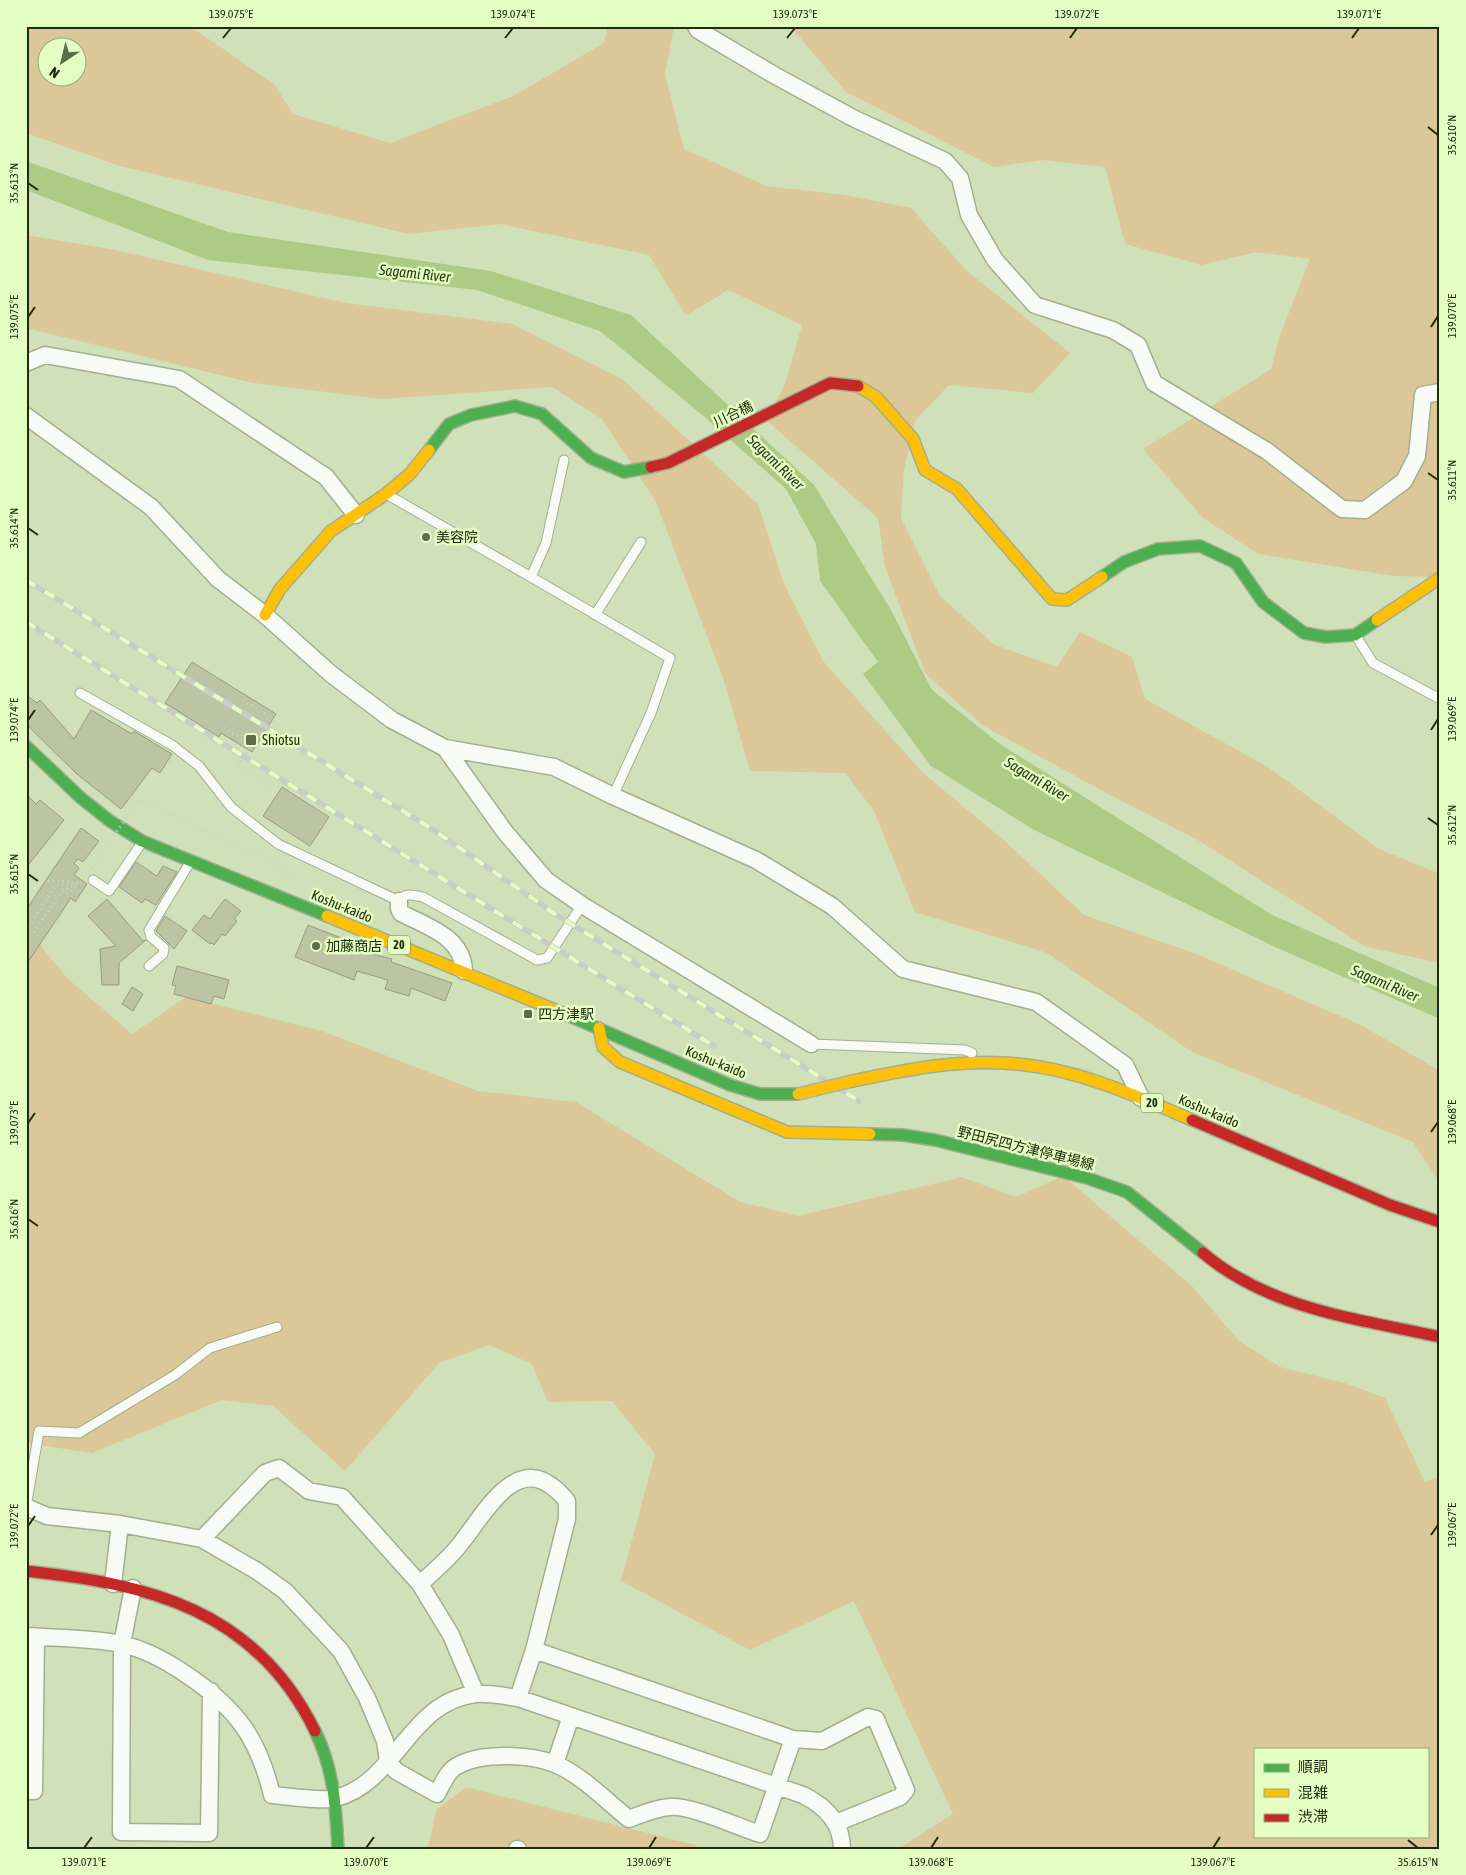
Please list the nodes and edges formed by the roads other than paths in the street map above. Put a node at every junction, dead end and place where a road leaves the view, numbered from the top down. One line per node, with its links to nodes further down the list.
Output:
1 (696, 26): 3 (street)
2 (26, 363): 7 (street)
3 (1440, 392)
4 (26, 416): 11 (street)
5 (564, 460): 9 (lane)
6 (386, 494): 7 (main road, 川合橋); 9 (lane); 13 (main road, 川合橋)
7 (356, 515): 11 (main road, 川合橋)
8 (641, 542): 12 (lane)
9 (531, 577): 12 (lane)
10 (1440, 578): 13 (main road)
11 (265, 615): 17 (street)
12 (595, 615): 18 (lane)
13 (1355, 635): 15 (lane)
14 (80, 693): 22 (lane)
15 (1440, 699)
16 (26, 746): 19 (main road, Koshu-kaido / 20)
17 (445, 748): 18 (street); 23 (street)
18 (613, 796): 29 (street)
19 (142, 841): 20 (main road, Koshu-kaido / 20); 21 (lane)
20 (191, 862): 24 (lane); 25 (main road, Koshu-kaido / 20)
21 (91, 877)
22 (399, 901): 23 (lane); 25 (street)
23 (582, 905): 27 (street)
24 (149, 966)
25 (464, 971): 26 (main road, Koshu-kaido / 20)
26 (599, 1028): 28 (main road, Koshu-kaido / 20, bridge); 32 (main road, 野田尻四方津停車場線)
27 (811, 1044): 28 (lane)
28 (996, 1063): 29 (main road, Koshu-kaido / 20)
29 (1141, 1098): 30 (main road, Koshu-kaido / 20)
30 (1440, 1222)
31 (277, 1328): 33 (lane)
32 (1440, 1337)
33 (26, 1508): 34 (street)
34 (120, 1524): 35 (street); 37 (street)
35 (202, 1539): 38 (street); 48 (street)
36 (26, 1571): 37 (main road)
37 (114, 1584): 39 (main road)
38 (420, 1584): 42 (street); 44 (street)
39 (133, 1588): 41 (street); 52 (main road)
40 (31, 1636): 41 (street); 51 (street)
41 (122, 1644): 43 (street); 43 (street)
42 (534, 1650): 45 (street); 47 (street)
43 (211, 1691): 52 (street)
44 (476, 1694): 45 (street); 48 (street)
45 (518, 1698): 46 (street)
46 (571, 1716): 49 (street); 50 (street)
47 (792, 1739): 50 (street); 53 (street)
48 (388, 1761): 49 (street); 52 (street)
49 (555, 1764): 50 (street)
50 (777, 1786): 53 (street)
51 (26, 1791)
52 (335, 1799): 54 (main road)
53 (836, 1823): 55 (street)
54 (338, 1849)
55 (842, 1849)

